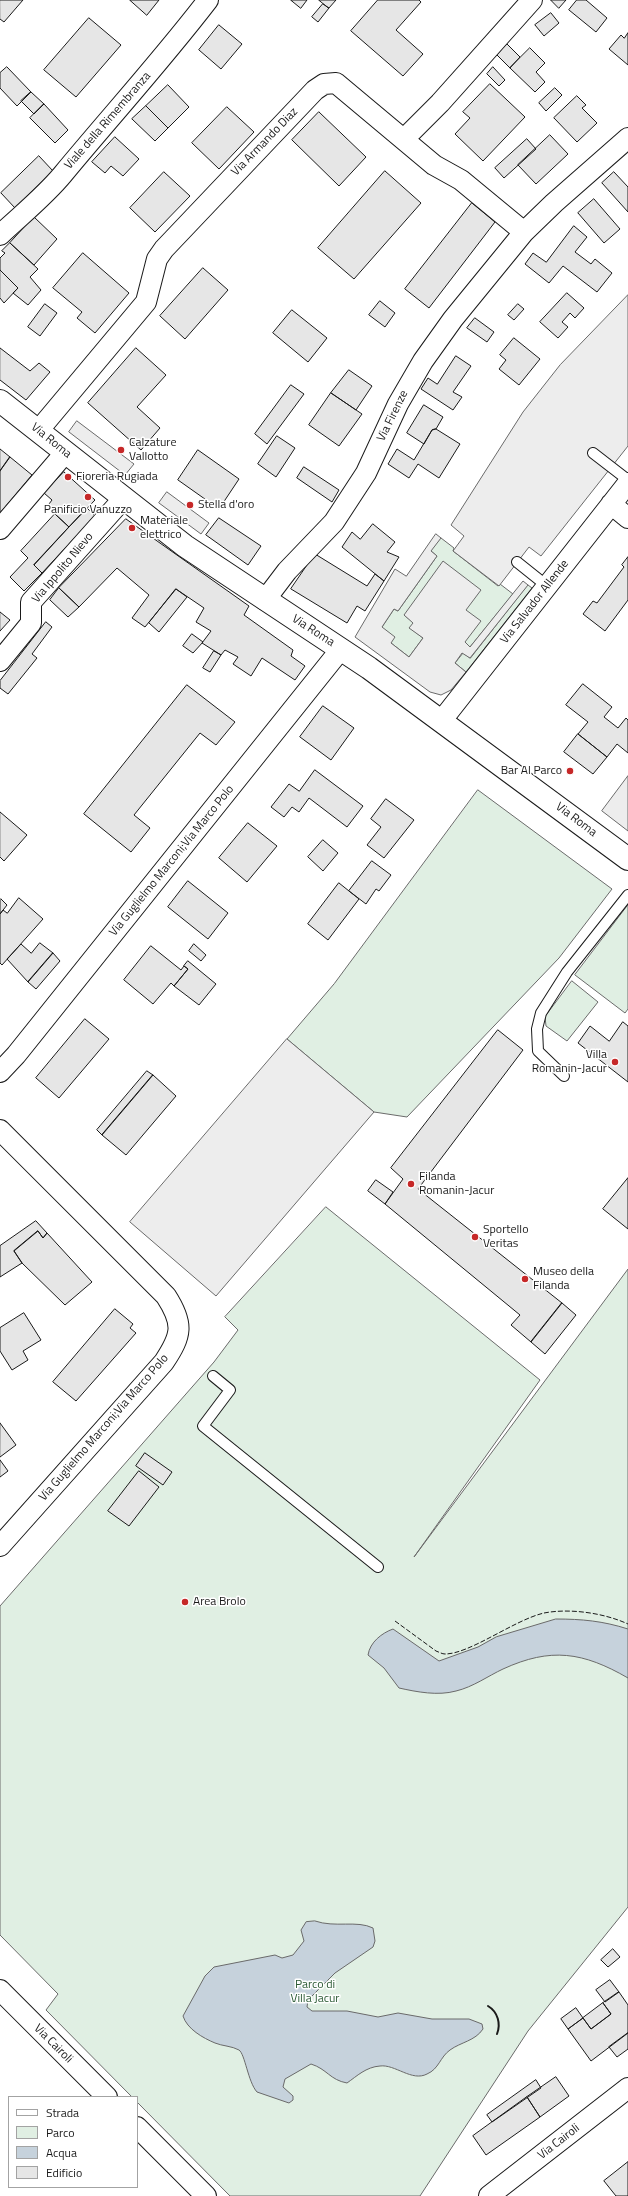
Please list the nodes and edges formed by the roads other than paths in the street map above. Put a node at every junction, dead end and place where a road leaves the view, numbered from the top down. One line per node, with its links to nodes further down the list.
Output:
1 (208, 0): 6 (street, Viale della Rimembranza)
2 (532, 0): 4 (street)
3 (628, 138): 5 (street, Via Firenze)
4 (404, 139): 5 (street); 8 (street, Via Armando Diaz)
5 (524, 232): 19 (street, Via Firenze)
6 (0, 235)
7 (0, 402): 8 (street, Via Roma)
8 (38, 431): 9 (street, Via Roma)
9 (65, 453): 13 (street, Via Roma); 16 (street)
10 (593, 453): 11 (lane)
11 (628, 480)
12 (628, 483): 14 (street, Via Salvador Allende)
13 (123, 499): 19 (street, Via Roma); 21 (street, Via Ippolito Nievo)
14 (611, 504): 15 (street); 18 (street, Via Salvador Allende)
15 (628, 518)
16 (0, 529)
17 (517, 562): 18 (lane)
18 (547, 586): 22 (street, Via Salvador Allende)
19 (265, 600): 20 (street, Via Roma)
20 (342, 649): 22 (street, Via Roma); 25 (street, Via Guglielmo Marconi;Via Marco Polo)
21 (0, 661)
22 (442, 720): 23 (street, Via Roma)
23 (628, 859)
24 (628, 895): 26 (lane)
25 (0, 1072)
26 (564, 1076)
27 (0, 1130): 29 (street, Via Guglielmo Marconi;Via Marco Polo)
28 (213, 1376): 30 (lane)
29 (0, 1546)
30 (378, 1567)
31 (0, 1990): 33 (street, Via Cairoli)
32 (628, 2088): 36 (street, Via Cairoli)
33 (106, 2096)
34 (138, 2128): 35 (street)
35 (206, 2196)
36 (489, 2196)

